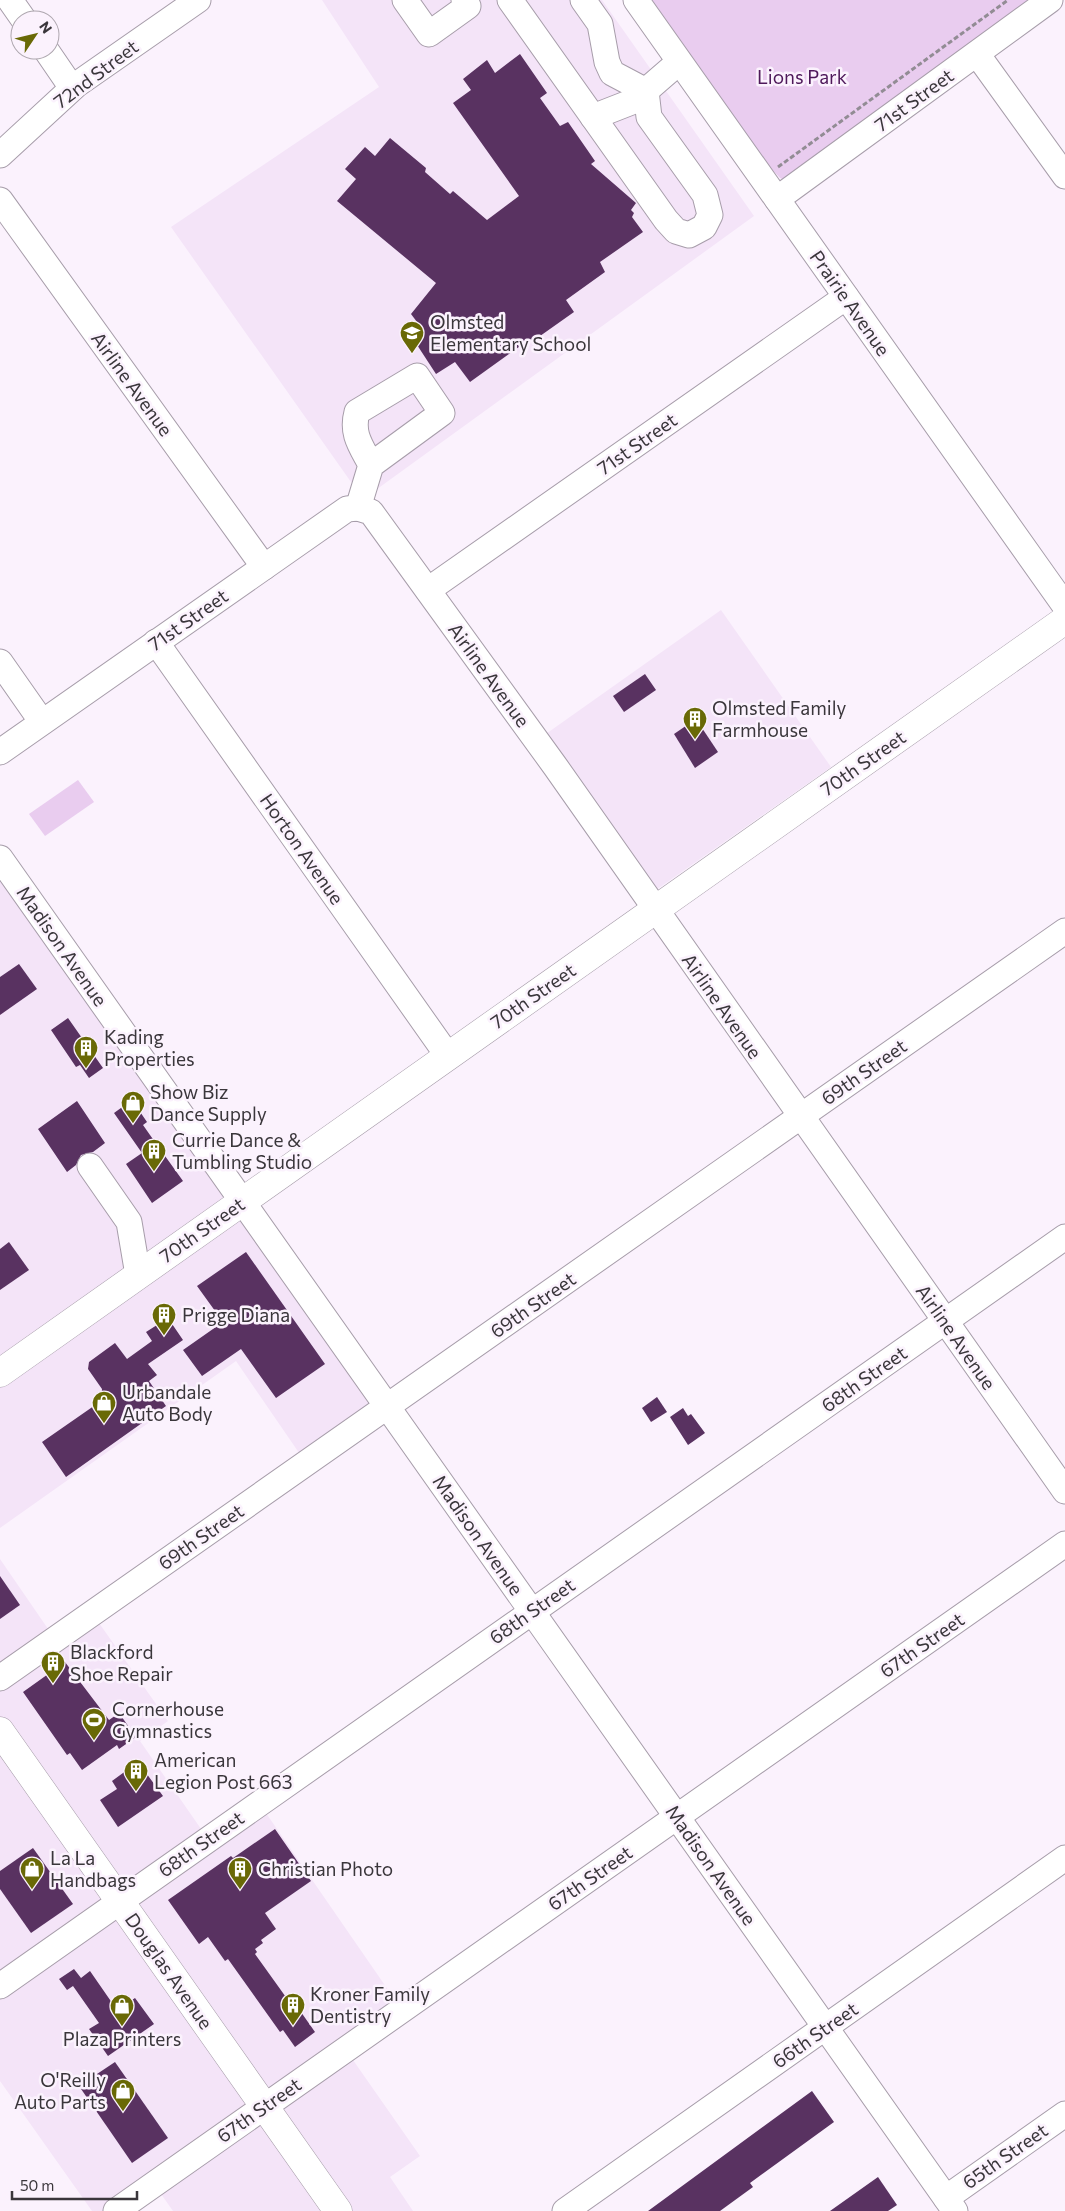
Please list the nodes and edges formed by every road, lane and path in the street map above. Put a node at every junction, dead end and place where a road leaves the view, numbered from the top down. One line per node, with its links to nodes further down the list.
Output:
1 (198, 0): 12 (street, 72nd Street)
2 (405, 0): 3 (street)
3 (464, 0)
4 (510, 0): 14 (street)
5 (583, 0): 13 (street)
6 (636, 0): 11 (street, Prairie Avenue)
7 (1008, 0): 17 (path)
8 (1050, 0): 9 (street, 71st Street)
9 (977, 54): 16 (street); 18 (street, 71st Street)
10 (53, 60): 12 (street)
11 (680, 62): 13 (street); 17 (street, Prairie Avenue)
12 (72, 88): 15 (street, 72nd Street)
13 (646, 91): 14 (street); 14 (street)
14 (593, 117)
15 (0, 155)
16 (1065, 176)
17 (762, 179): 18 (street, Prairie Avenue)
18 (777, 199): 20 (street, Prairie Avenue)
19 (0, 200): 23 (street, Airline Avenue)
20 (846, 297): 24 (street, 71st Street); 25 (street, Prairie Avenue)
21 (370, 465): 22 (street)
22 (368, 514): 23 (street, 71st Street); 24 (street, Airline Avenue)
23 (264, 567): 27 (street, 71st Street)
24 (428, 590): 32 (street, Airline Avenue)
25 (1065, 606)
26 (1065, 620): 32 (main road, 70th Street)
27 (156, 642): 29 (street, 71st Street); 34 (street, Horton Avenue)
28 (0, 662): 29 (street)
29 (42, 722): 30 (street, 71st Street)
30 (0, 752)
31 (0, 858): 37 (street, Madison Avenue)
32 (654, 910): 34 (main road, 70th Street); 35 (street, Airline Avenue)
33 (1065, 931): 35 (street, 69th Street)
34 (448, 1056): 37 (main road, 70th Street)
35 (800, 1117): 40 (street, Airline Avenue); 42 (street, 69th Street)
36 (90, 1166): 39 (street)
37 (242, 1202): 39 (main road, 70th Street); 42 (street, Madison Avenue)
38 (1065, 1237): 40 (street, 68th Street)
39 (138, 1275): 41 (main road, 70th Street)
40 (945, 1322): 43 (street, Airline Avenue); 45 (street, 68th Street)
41 (0, 1372)
42 (387, 1406): 45 (street, Madison Avenue); 46 (street, 69th Street)
43 (1065, 1492)
44 (1065, 1544): 48 (street, 67th Street)
45 (532, 1611): 48 (street, Madison Avenue); 50 (street, 68th Street)
46 (0, 1678)
47 (0, 1731): 50 (main road, Douglas Avenue)
48 (677, 1817): 52 (street, Madison Avenue); 53 (street, 67th Street)
49 (1065, 1858): 52 (street, 66th Street)
50 (120, 1901): 51 (street, 68th Street); 53 (main road, Douglas Avenue)
51 (0, 1986)
52 (825, 2027): 55 (street, Madison Avenue); 58 (street, 66th Street)
53 (265, 2106): 56 (street, 67th Street); 57 (main road, Douglas Avenue)
54 (1065, 2114): 55 (street, 65th Street)
55 (951, 2204)
56 (116, 2211)
57 (338, 2211)
58 (564, 2211)

